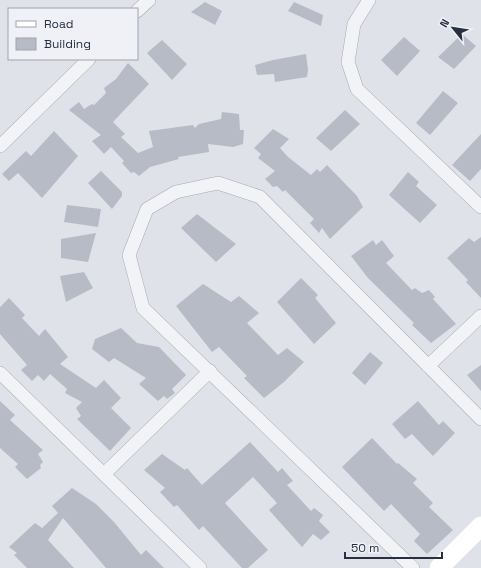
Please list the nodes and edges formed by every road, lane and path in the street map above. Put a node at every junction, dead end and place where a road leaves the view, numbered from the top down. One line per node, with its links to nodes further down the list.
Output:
1 (148, 0): 3 (street)
2 (369, 0): 6 (street)
3 (138, 10)
4 (88, 60): 5 (street)
5 (0, 146)
6 (481, 207)
7 (481, 316): 8 (street)
8 (428, 366): 9 (street); 11 (street)
9 (210, 371): 12 (street); 15 (street)
10 (0, 373): 12 (street)
11 (481, 419)
12 (104, 474): 14 (street)
13 (481, 526): 16 (street)
14 (200, 568)
15 (412, 568)
16 (439, 568)

